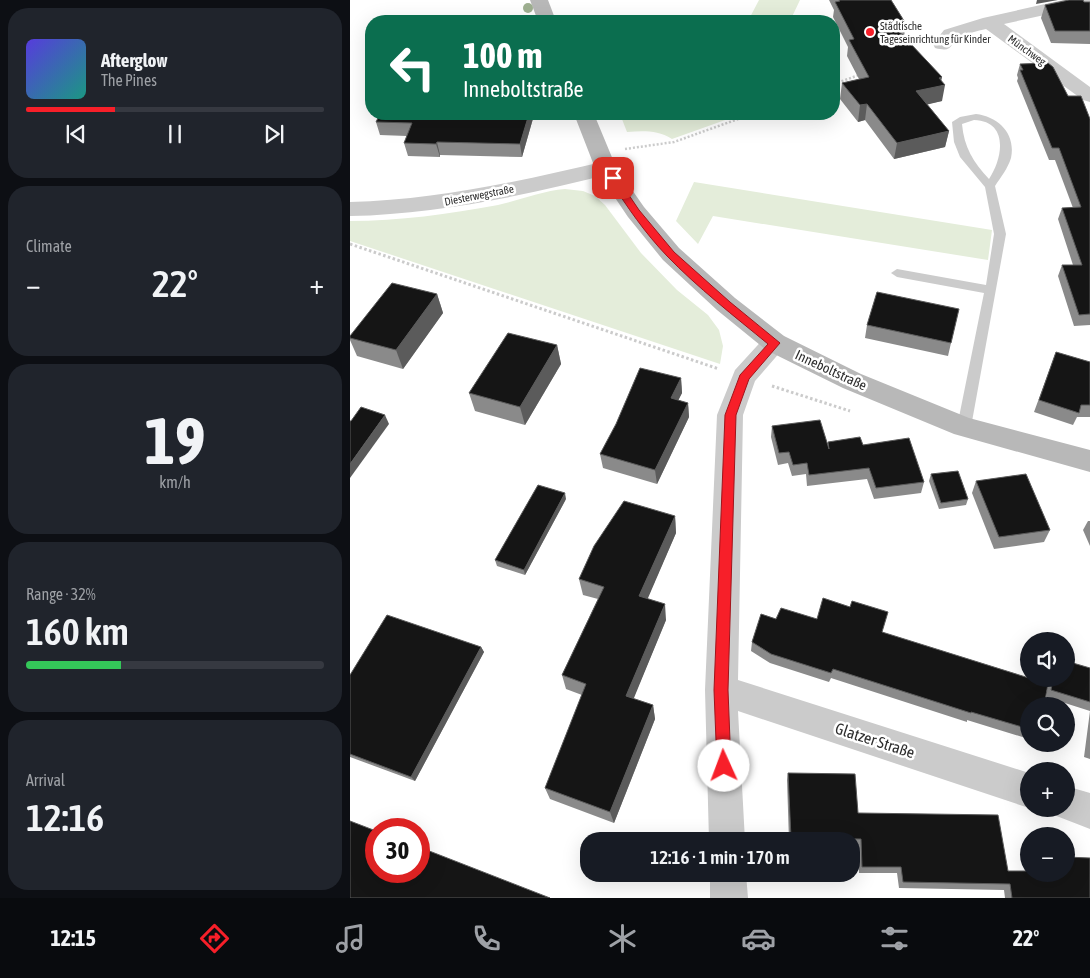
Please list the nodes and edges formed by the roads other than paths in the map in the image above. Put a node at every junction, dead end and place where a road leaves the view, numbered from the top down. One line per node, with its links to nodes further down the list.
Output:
1 (539, 0): 3 (street)
2 (1078, 1): 4 (street)
3 (545, 15)
4 (992, 16): 5 (street); 6 (street, Münchweg)
5 (942, 44)
6 (1090, 96)
7 (586, 120): 8 (street, Inneboltstraße)
8 (603, 160): 10 (street, Diesterwegstraße); 13 (street, Inneboltstraße)
9 (990, 186): 9 (lane); 12 (lane)
10 (350, 209)
11 (897, 273): 12 (lane)
12 (992, 290): 14 (lane)
13 (775, 343): 14 (street, Inneboltstraße); 16 (street)
14 (964, 427): 15 (street, Inneboltstraße)
15 (1090, 461)
16 (721, 690): 17 (street, Glatzer Straße); 20 (street)
17 (1020, 788)
18 (1075, 806): 19 (street)
19 (1090, 811)
20 (727, 832)
21 (728, 882): 22 (street)
22 (729, 898)

